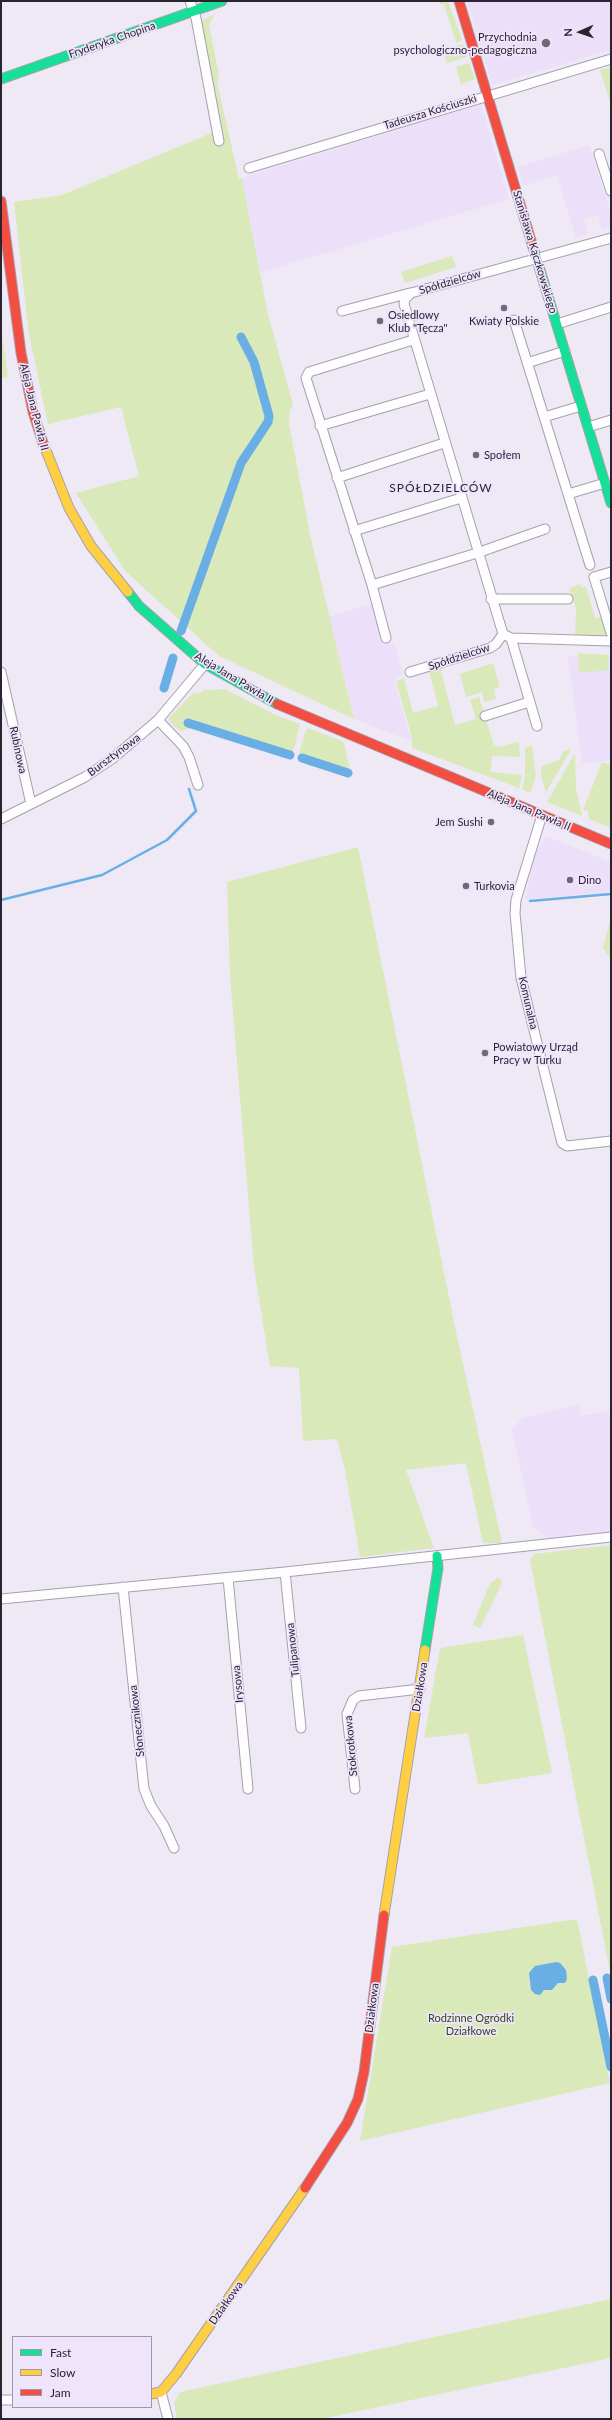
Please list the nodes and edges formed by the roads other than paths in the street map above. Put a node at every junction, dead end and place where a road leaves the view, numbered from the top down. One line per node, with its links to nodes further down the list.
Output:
1 (190, 1): 4 (street)
2 (222, 1): 4 (street, Fryderyka Chopina)
3 (459, 1): 7 (street, Stanisława Kączkowskiego)
4 (193, 11): 6 (street, Fryderyka Chopina); 8 (street)
5 (611, 59): 7 (street, Tadeusza Kościuszki)
6 (1, 79)
7 (487, 95): 10 (street, Tadeusza Kościuszki); 14 (street, Stanisława Kączkowskiego)
8 (218, 141)
9 (599, 154): 11 (street)
10 (249, 168)
11 (611, 191)
12 (1, 201): 47 (street, Aleja Jana Pawła II)
13 (611, 238): 14 (street, Spółdzielców)
14 (537, 259): 15 (street, Spółdzielców); 19 (street, Stanisława Kączkowskiego)
15 (411, 293): 17 (street); 20 (street, Spółdzielców)
16 (611, 307): 19 (street)
17 (342, 311)
18 (514, 320): 22 (street)
19 (557, 324): 21 (street, Stanisława Kączkowskiego)
20 (413, 340): 23 (street, Spółdzielców); 27 (street)
21 (565, 351): 22 (street); 24 (street, Stanisława Kączkowskiego)
22 (527, 363): 25 (street)
23 (430, 394): 27 (street); 29 (street, Spółdzielców)
24 (582, 406): 25 (street); 28 (street, Stanisława Kączkowskiego)
25 (544, 417): 32 (street)
26 (611, 420): 28 (street)
27 (320, 426): 30 (street)
28 (588, 427): 31 (street, Stanisława Kączkowskiego)
29 (444, 443): 30 (street); 33 (street, Spółdzielców)
30 (337, 478): 36 (street)
31 (605, 484): 32 (street); 34 (street, Stanisława Kączkowskiego)
32 (568, 494): 38 (street)
33 (461, 498): 36 (street); 37 (street, Spółdzielców)
34 (611, 503)
35 (545, 529): 37 (street)
36 (354, 531): 40 (street)
37 (477, 553): 40 (street); 41 (street, Spółdzielców)
38 (590, 565)
39 (611, 572): 43 (street)
40 (372, 585): 45 (street)
41 (491, 599): 42 (street); 44 (street, Spółdzielców)
42 (568, 599)
43 (611, 633)
44 (507, 636): 46 (street); 49 (street, Spółdzielców); 50 (street, Spółdzielców)
45 (386, 638)
46 (611, 641)
47 (205, 664): 52 (street, Bursztynowa); 56 (street, Aleja Jana Pawła II)
48 (1, 672): 55 (street, Rubinowa)
49 (410, 672)
50 (530, 702): 51 (street); 53 (street, Spółdzielców)
51 (485, 716)
52 (158, 720): 54 (street); 55 (street, Bursztynowa)
53 (537, 726)
54 (198, 785)
55 (31, 804): 57 (street, Bursztynowa)
56 (542, 815): 58 (street, Aleja Jana Pawła II); 59 (street, Komunalna)
57 (1, 819)
58 (611, 844)
59 (611, 1141)
60 (611, 1537): 61 (street)
61 (437, 1556): 62 (street); 66 (street, Działkowa)
62 (285, 1572): 63 (street); 67 (street, Tulipanowa)
63 (228, 1578): 64 (street); 69 (street, Irysowa)
64 (123, 1587): 65 (street); 70 (street, Słonecznikowa)
65 (1, 1599)
66 (420, 1690): 68 (street, Stokrotkowa); 71 (street, Działkowa)
67 (301, 1728)
68 (355, 1789)
69 (248, 1790)
70 (174, 1848)
71 (162, 2392): 72 (street); 75 (street)
72 (152, 2394)
73 (1, 2400): 74 (street)
74 (12, 2400)
75 (168, 2419)

